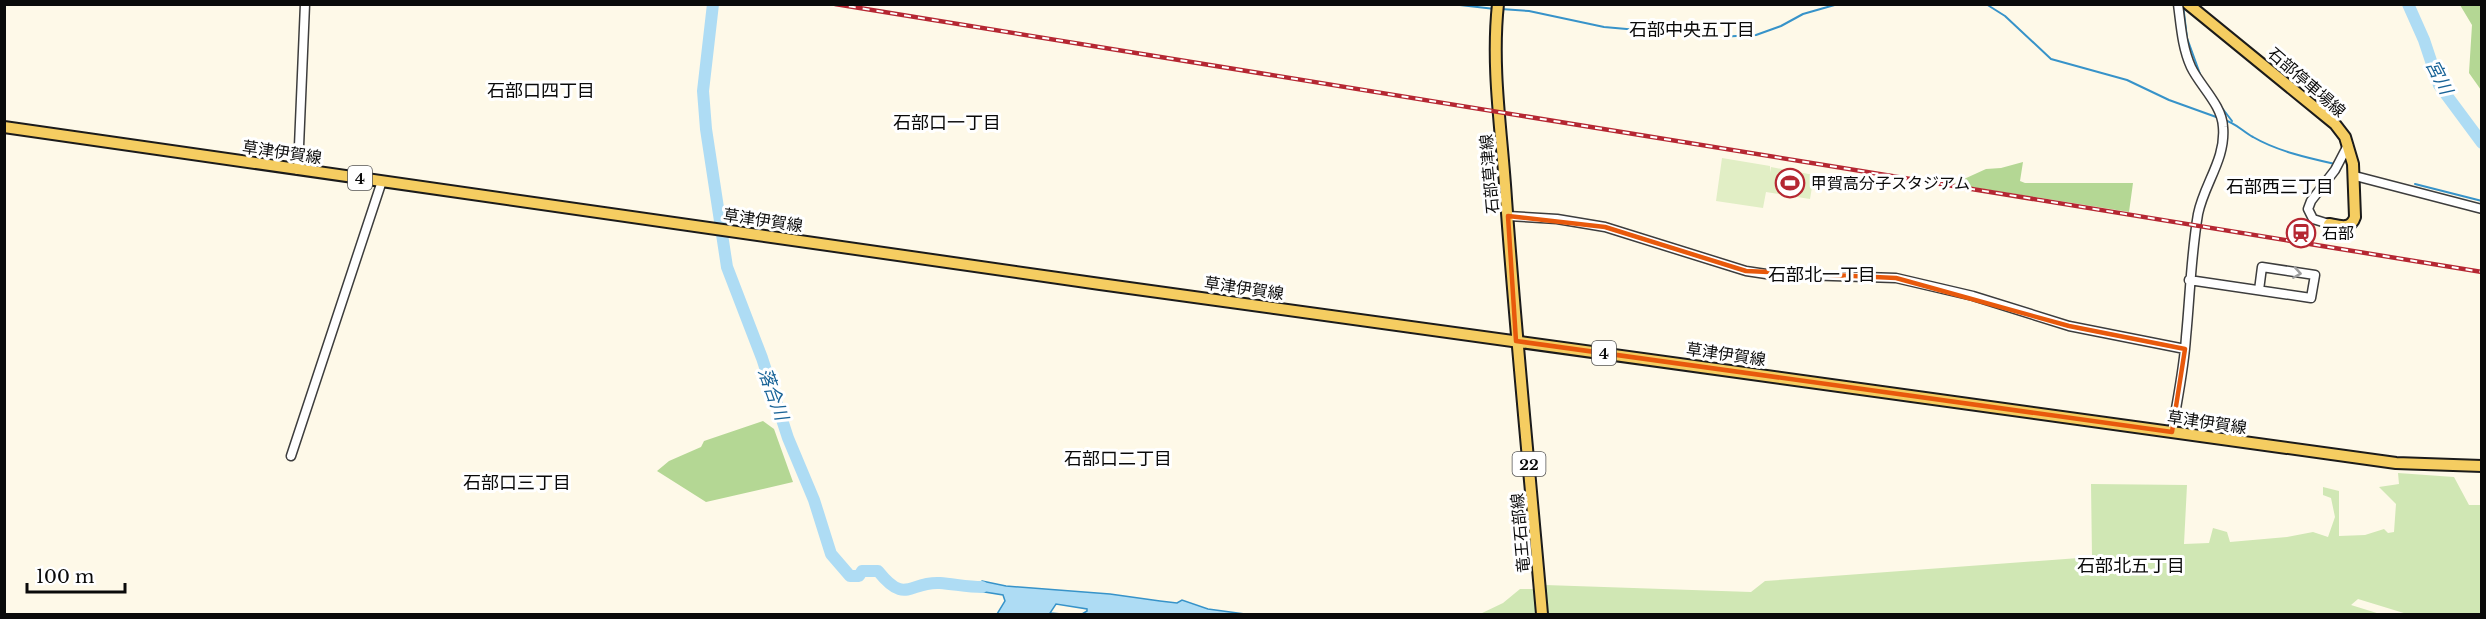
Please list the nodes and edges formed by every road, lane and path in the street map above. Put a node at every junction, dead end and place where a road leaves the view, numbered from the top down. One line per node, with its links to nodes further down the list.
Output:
1 (305, 4): 7 (street)
2 (1498, 4): 11 (main road, 石部草津線)
3 (2178, 4): 13 (street)
4 (2188, 4): 6 (main road, 石部停車場線)
5 (4, 128): 7 (main road, 草津伊賀線 / 4)
6 (2348, 145): 8 (main road, 石部停車場線); 12 (street)
7 (298, 170): 9 (main road, 草津伊賀線 / 4)
8 (2354, 170): 10 (street); 12 (main road, 石部停車場線)
9 (382, 181): 15 (main road, 草津伊賀線 / 4); 18 (street)
10 (2481, 209)
11 (1508, 216): 15 (main road, 石部草津線); 16 (street)
12 (2330, 224)
13 (2189, 280): 14 (street); 16 (street)
14 (2259, 290): 14 (street, one-way to 14)
15 (1516, 341): 17 (main road, 草津伊賀線 / 4); 20 (main road, 竜王石部線 / 22)
16 (2185, 349): 17 (street)
17 (2172, 432): 19 (main road, 草津伊賀線 / 4)
18 (291, 456)
19 (2481, 466)
20 (1542, 615)

